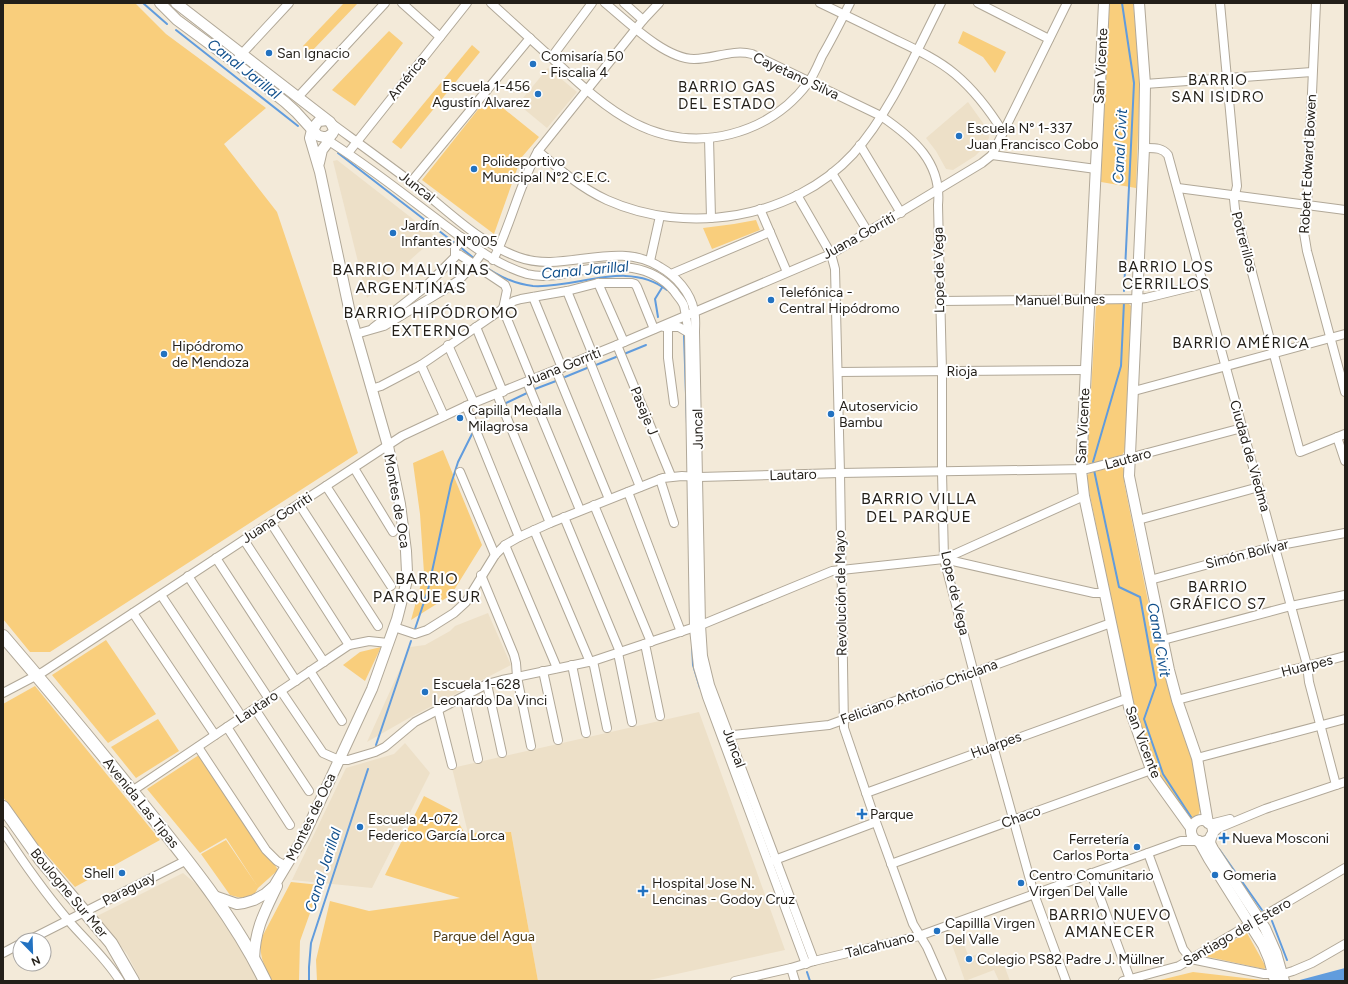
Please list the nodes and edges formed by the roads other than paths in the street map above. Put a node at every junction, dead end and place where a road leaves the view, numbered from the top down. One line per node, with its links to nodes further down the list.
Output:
1 (160, 3): 30 (main road)
2 (176, 3): 28 (main road)
3 (289, 3): 28 (street)
4 (385, 3): 36 (street)
5 (402, 3): 24 (street)
6 (467, 3): 24 (street, América)
7 (492, 3): 25 (street)
8 (592, 3): 29 (street)
9 (605, 3): 23 (street, Cayetano Silva)
10 (624, 3): 22 (street)
11 (659, 3): 22 (street)
12 (820, 3): 21 (street)
13 (850, 3): 21 (street)
14 (978, 3): 26 (street)
15 (1067, 3): 26 (street, Juana Gorriti)
16 (1104, 3): 49 (main road, San Vicente)
17 (1139, 3): 34 (main road)
18 (1220, 3): 32 (street, Potrerillos)
19 (1316, 3): 31 (street, Robert Edward Bowen)
20 (939, 4): 27 (street)
21 (844, 15): 27 (street); 33 (street)
22 (643, 20): 23 (street)
23 (637, 29): 33 (street, Cayetano Silva); 35 (street)
24 (440, 37): 42 (street, América)
25 (530, 38): 29 (street); 51 (street)
26 (1049, 39): 39 (street, Juana Gorriti)
27 (917, 50): 37 (street); 39 (street)
28 (242, 54): 30 (street); 36 (main road)
29 (551, 58): 35 (street)
30 (234, 62): 40 (main road)
31 (1312, 72): 32 (street); 56 (street, Robert Edward Bowen)
32 (1228, 79): 34 (street); 55 (street, Potrerillos)
33 (809, 82): 37 (street, Cayetano Silva); 41 (street)
34 (1145, 84): 44 (main road)
35 (587, 90): 41 (street); 45 (street)
36 (298, 97): 38 (main road)
37 (881, 116): 43 (street); 53 (street, Cayetano Silva)
38 (329, 122): 40 (main road); 40 (main road); 42 (street, Juncal)
39 (1003, 132): 47 (street, Juana Gorriti)
40 (321, 134): 46 (street, Juncal); 48 (main road, Montes de Oca); 48 (main road, Montes de Oca)
41 (709, 138): 61 (street)
42 (356, 141): 46 (street, América); 51 (street, Juncal)
43 (860, 145): 50 (street); 59 (street)
44 (1144, 148): 52 (street, Ciudad de Viedma); 79 (main road)
45 (538, 151): 60 (street); 65 (street)
46 (348, 153): 64 (street, Juncal)
47 (992, 155): 49 (street); 53 (street, Juana Gorriti)
48 (318, 167): 89 (main road, Montes de Oca)
49 (1096, 169): 78 (main road, San Vicente)
50 (832, 173): 54 (street); 63 (street)
51 (411, 182): 65 (street, Juncal)
52 (1178, 188): 55 (street); 75 (street, Ciudad de Viedma)
53 (939, 190): 59 (street, Juana Gorriti); 80 (street, Lope de Vega)
54 (797, 195): 57 (street); 68 (street, Revolución de Mayo)
55 (1235, 195): 56 (street); 94 (street, Potrerillos)
56 (1307, 205): 58 (street); 91 (street, Robert Edward Bowen)
57 (760, 209): 61 (street); 62 (street)
58 (1345, 210)
59 (901, 213): 63 (street, Juana Gorriti)
60 (660, 216): 61 (street); 70 (street)
61 (711, 218)
62 (770, 232): 72 (street); 73 (street)
63 (868, 232): 68 (street, Juana Gorriti)
64 (460, 237): 66 (street, Juncal); 67 (street)
65 (499, 248): 69 (street); 70 (street, Juncal)
66 (482, 253): 69 (street, Juncal); 71 (street)
67 (456, 254): 71 (street); 87 (street)
68 (831, 254): 72 (street, Juana Gorriti); 101 (street, Revolución de Mayo)
69 (493, 260): 83 (street, Juncal)
70 (650, 261): 73 (street, Juncal)
71 (474, 264): 81 (street); 87 (street)
72 (787, 272): 82 (street, Juana Gorriti)
73 (670, 274): 82 (street, Juncal)
74 (598, 283): 76 (street); 86 (street); 92 (street, Pasaje J)
75 (1203, 284): 79 (street, Manuel Bulnes); 97 (street, Ciudad de Viedma)
76 (567, 290): 77 (street); 95 (street)
77 (533, 297): 81 (street); 98 (street)
78 (1089, 299): 79 (street, Manuel Bulnes); 80 (street, Manuel Bulnes); 99 (main road, San Vicente)
79 (1137, 299): 104 (main road)
80 (940, 301): 100 (street, Lope de Vega)
81 (503, 309): 84 (street); 102 (street)
82 (695, 312): 83 (street, Juana Gorriti); 121 (street, Juncal)
83 (686, 316): 86 (street, Juana Gorriti); 88 (street, Juncal)
84 (476, 327): 93 (street); 106 (street)
85 (668, 327): 86 (street); 88 (street); 107 (street)
86 (656, 328): 92 (street, Juana Gorriti)
87 (371, 330): 89 (street)
88 (689, 333): 121 (street, Juncal)
89 (356, 334): 103 (main road, Montes de Oca)
90 (1345, 334): 91 (street)
91 (1330, 338): 94 (street); 105 (street, Robert Edward Bowen)
92 (620, 344): 95 (street, Juana Gorriti); 120 (street, Pasaje J)
93 (448, 346): 96 (street); 108 (street)
94 (1274, 353): 97 (street); 111 (street, Potrerillos)
95 (590, 356): 98 (street, Juana Gorriti); 124 (street)
96 (421, 365): 103 (street); 109 (street)
97 (1225, 366): 104 (street); 110 (street, Ciudad de Viedma)
98 (559, 369): 102 (street, Juana Gorriti); 128 (street)
99 (1086, 370): 100 (street, Rioja); 116 (main road, San Vicente)
100 (942, 371): 101 (street, Rioja); 118 (street, Lope de Vega)
101 (838, 372): 119 (street, Revolución de Mayo)
102 (530, 381): 106 (street, Juana Gorriti); 131 (street)
103 (372, 389): 112 (main road, Montes de Oca)
104 (1134, 391): 113 (main road)
105 (1345, 392)
106 (500, 393): 108 (street, Juana Gorriti); 135 (street)
107 (674, 403)
108 (470, 405): 109 (street, Juana Gorriti); 140 (street)
109 (444, 416): 112 (street, Juana Gorriti)
110 (1242, 428): 113 (street, Lautaro); 125 (street, Ciudad de Viedma)
111 (1341, 435): 114 (street)
112 (388, 446): 115 (street, Juana Gorriti); 160 (main road, Montes de Oca)
113 (1130, 458): 116 (street, Lautaro); 133 (main road)
114 (1345, 461)
115 (354, 468): 123 (street, Juana Gorriti); 138 (street)
116 (1081, 470): 118 (street, Lautaro); 127 (main road, San Vicente)
117 (460, 472): 144 (street)
118 (942, 472): 119 (street, Lautaro); 146 (street, Lope de Vega)
119 (840, 474): 121 (street, Lautaro); 147 (street, Revolución de Mayo)
120 (671, 476): 121 (street, Lautaro); 122 (street, Lautaro)
121 (696, 477): 159 (street, Juncal)
122 (660, 479): 124 (street, Lautaro); 136 (street)
123 (326, 486): 129 (street, Juana Gorriti); 151 (street)
124 (640, 487): 126 (street, Lautaro)
125 (1259, 487): 133 (street); 143 (street, Ciudad de Viedma)
126 (628, 492): 128 (street, Lautaro); 161 (street)
127 (1084, 496): 146 (street); 152 (main road, San Vicente)
128 (609, 499): 130 (street, Lautaro)
129 (299, 504): 134 (street, Juana Gorriti); 158 (street)
130 (594, 505): 131 (street, Lautaro); 165 (street)
131 (580, 510): 132 (street, Lautaro)
132 (564, 517): 135 (street, Lautaro); 167 (street)
133 (1138, 520): 150 (main road)
134 (271, 523): 141 (street, Juana Gorriti); 166 (street)
135 (550, 523): 137 (street, Lautaro)
136 (674, 523)
137 (534, 530): 140 (street, Lautaro); 169 (street)
138 (393, 532)
139 (1345, 533): 143 (street, Simón Bolívar)
140 (519, 537): 142 (street, Lautaro)
141 (244, 540): 145 (street, Juana Gorriti); 170 (street)
142 (505, 545): 144 (street, Lautaro); 173 (street)
143 (1275, 546): 150 (street, Simón Bolívar); 155 (street, Ciudad de Viedma)
144 (495, 555): 148 (street, Lautaro)
145 (216, 558): 149 (street, Juana Gorriti); 179 (street)
146 (944, 559): 147 (street); 152 (street); 176 (street, Lope de Vega)
147 (841, 570): 159 (street); 192 (street, Revolución de Mayo)
148 (481, 575): 160 (street, Lautaro); 178 (street)
149 (188, 576): 154 (street, Juana Gorriti); 184 (street)
150 (1150, 580): 163 (main road)
151 (391, 586)
152 (1104, 593): 157 (main road, San Vicente)
153 (1345, 594): 155 (street)
154 (161, 595): 156 (street, Juana Gorriti); 190 (street)
155 (1291, 606): 163 (street); 172 (street, Ciudad de Viedma)
156 (133, 613): 177 (street, Juana Gorriti); 199 (street)
157 (1111, 623): 176 (street, Feliciano Antonio Chiclana); 185 (main road, San Vicente)
158 (378, 626)
159 (698, 626): 161 (street); 200 (street, Juncal)
160 (394, 627): 164 (main road, Montes de Oca)
161 (681, 632): 165 (street)
162 (3, 636): 177 (highway, Avenida Las Tipas)
163 (1163, 640): 186 (main road)
164 (388, 643): 166 (street, Lautaro); 208 (main road, Montes de Oca)
165 (648, 643): 167 (street); 189 (street)
166 (349, 645): 170 (street, Lautaro)
167 (619, 652): 169 (street); 194 (street)
168 (1345, 656): 172 (street, Huarpes)
169 (592, 661): 171 (street); 197 (street)
170 (324, 662): 174 (street, Lautaro)
171 (572, 665): 173 (street); 198 (street)
172 (1307, 665): 186 (street, Huarpes); 195 (street, Ciudad de Viedma)
173 (556, 668): 175 (street)
174 (310, 671): 179 (street, Lautaro); 193 (street)
175 (543, 671): 178 (street); 201 (street)
176 (974, 672): 192 (street, Feliciano Antonio Chiclana); 203 (street, Lope de Vega)
177 (37, 676): 182 (street, Juana Gorriti); 213 (highway, Avenida Las Tipas)
178 (517, 677): 180 (street); 202 (street)
179 (296, 680): 181 (street, Lautaro)
180 (487, 684): 183 (street); 205 (street)
181 (281, 691): 184 (street, Lautaro); 208 (street)
182 (3, 693)
183 (464, 697): 188 (street); 207 (street)
184 (269, 699): 187 (street, Lautaro)
185 (1126, 699): 203 (street, Huarpes); 210 (main road, San Vicente)
186 (1177, 700): 206 (main road)
187 (255, 708): 190 (street, Lautaro); 214 (street)
188 (438, 710): 208 (street); 209 (street)
189 (660, 716)
190 (242, 717): 196 (street, Lautaro)
191 (1345, 719): 195 (street)
192 (843, 720): 200 (street, Feliciano Antonio Chiclana); 215 (street, Revolución de Mayo)
193 (342, 722)
194 (632, 722)
195 (1320, 726): 206 (street); 212 (street, Ciudad de Viedma)
196 (227, 727): 199 (street, Lautaro); 221 (street)
197 (607, 728)
198 (586, 733)
199 (215, 735): 204 (street, Lautaro)
200 (726, 735): 229 (street, Juncal)
201 (558, 740)
202 (531, 746)
203 (993, 746): 215 (street, Huarpes); 218 (street, Lope de Vega)
204 (198, 747): 213 (street, Lautaro); 231 (street)
205 (502, 753)
206 (1197, 758): 220 (main road)
207 (478, 759)
208 (339, 760): 231 (main road, Montes de Oca)
209 (452, 764)
210 (1151, 770): 218 (street, Chaco); 222 (main road, San Vicente)
211 (1345, 782): 212 (street)
212 (1336, 785): 217 (street)
213 (132, 791): 228 (highway, Avenida Las Tipas)
214 (309, 791)
215 (866, 793): 219 (street, Revolución de Mayo)
216 (3, 807): 236 (highway, Boulogne Sur Mer)
217 (1265, 810): 220 (street); 224 (street)
218 (1012, 820): 230 (street, Chaco); 234 (street, Lope de Vega)
219 (876, 822): 229 (street); 230 (street, Revolución de Mayo)
220 (1209, 823): 222 (main road); 224 (main road)
221 (290, 824)
222 (1191, 829): 225 (street, Talcahuano); 226 (main road)
223 (3, 831): 237 (street, Boulogne Sur Mer)
224 (1211, 835): 226 (main road); 238 (main road)
225 (1181, 841): 226 (street, Talcahuano); 227 (street, Talcahuano)
226 (1198, 841): 238 (main road)
227 (1148, 853): 233 (street, Talcahuano); 245 (street)
228 (187, 860): 235 (highway, Avenida Las Tipas); 236 (street, Paraguay)
229 (772, 861): 246 (street, Juncal); 247 (street, Juncal)
230 (891, 864): 240 (street, Revolución de Mayo)
231 (286, 866): 235 (main road, Montes de Oca); 244 (main road, Montes de Oca)
232 (1345, 868): 238 (street, Santiago del Estero)
233 (1091, 874): 234 (street, Talcahuano); 250 (street)
234 (1034, 894): 240 (street, Talcahuano); 257 (street, Lope de Vega)
235 (214, 896): 244 (highway, Avenida Las Tipas)
236 (84, 912): 237 (street, Paraguay); 252 (highway, Boulogne Sur Mer)
237 (68, 920): 239 (street, Paraguay); 251 (street, Boulogne Sur Mer)
238 (1256, 921): 245 (street, Santiago del Estero); 249 (main road)
239 (45, 932)
240 (919, 936): 246 (street, Talcahuano); 256 (street, Revolución de Mayo)
241 (1345, 944): 249 (street)
242 (12, 948): 243 (street)
243 (3, 953)
244 (254, 959): 253 (highway, Avenida Las Tipas)
245 (1191, 959): 249 (street); 250 (street, Santiago del Estero)
246 (814, 961): 247 (street, Talcahuano)
247 (806, 964): 248 (street, Talcahuano)
248 (791, 968): 254 (street, Talcahuano); 255 (street)
249 (1279, 978)
250 (1127, 980)
251 (120, 981)
252 (133, 981)
253 (265, 981)
254 (738, 981)
255 (795, 981)
256 (942, 981)
257 (1066, 981)

